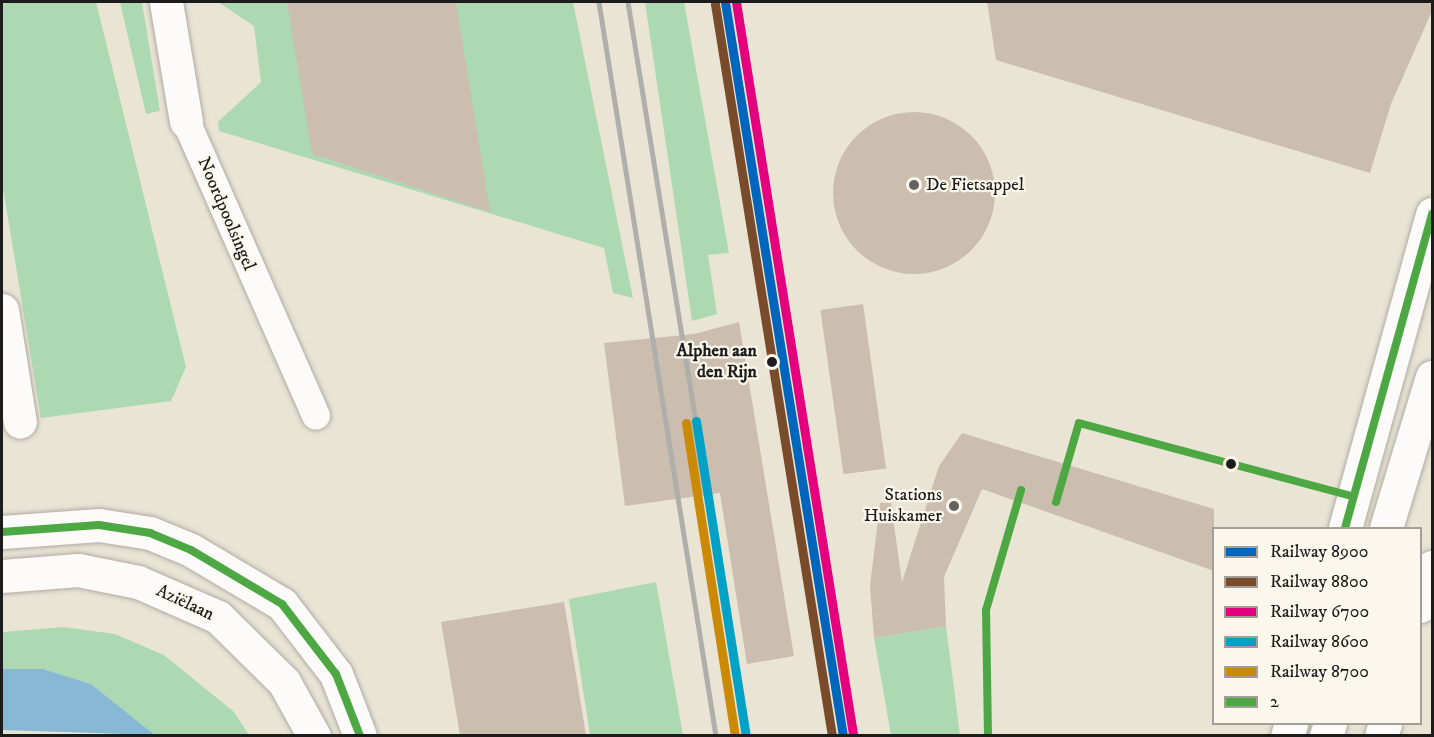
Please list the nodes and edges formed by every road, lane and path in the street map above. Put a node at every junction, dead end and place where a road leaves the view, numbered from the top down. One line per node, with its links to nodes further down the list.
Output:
1 (166, 2): 2 (street, Noordpoolsingel)
2 (186, 121): 6 (street, Noordpoolsingel)
3 (1432, 214): 8 (street)
4 (2, 310): 7 (street)
5 (1432, 376): 9 (street)
6 (316, 416)
7 (20, 423)
8 (1345, 527)
9 (1386, 527)
10 (2, 532): 15 (street)
11 (1432, 567): 13 (street)
12 (2, 576): 14 (street, Aziëlaan)
13 (1422, 600)
14 (314, 735)
15 (360, 735)

